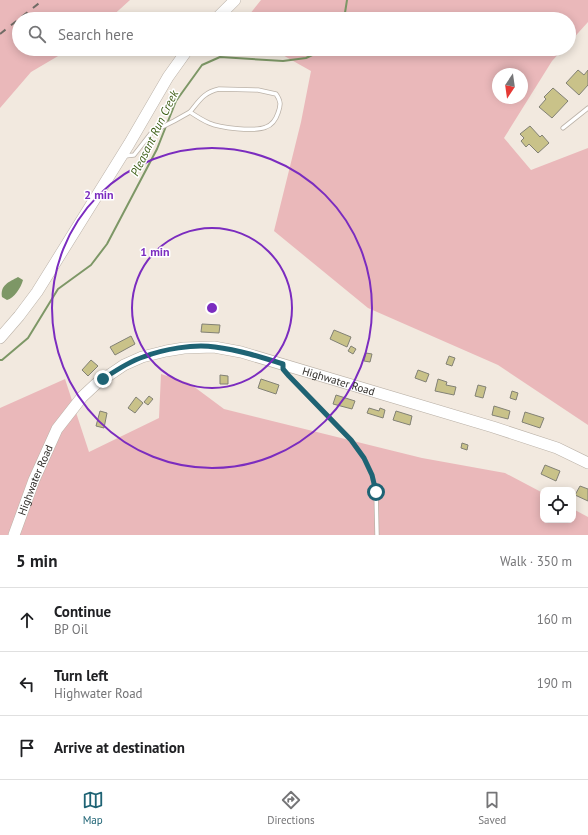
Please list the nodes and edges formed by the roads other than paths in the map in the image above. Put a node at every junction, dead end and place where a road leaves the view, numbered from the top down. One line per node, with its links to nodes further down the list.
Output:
1 (235, 0): 2 (street)
2 (223, 12)
3 (183, 56): 7 (street)
4 (588, 108): 6 (lane)
5 (190, 112): 5 (lane); 7 (lane)
6 (563, 128)
7 (122, 155): 8 (street)
8 (0, 338)
9 (283, 364): 10 (street, Highwater Road); 11 (street, Highwater Road); 12 (lane)
10 (588, 463)
11 (14, 535)
12 (377, 535)

